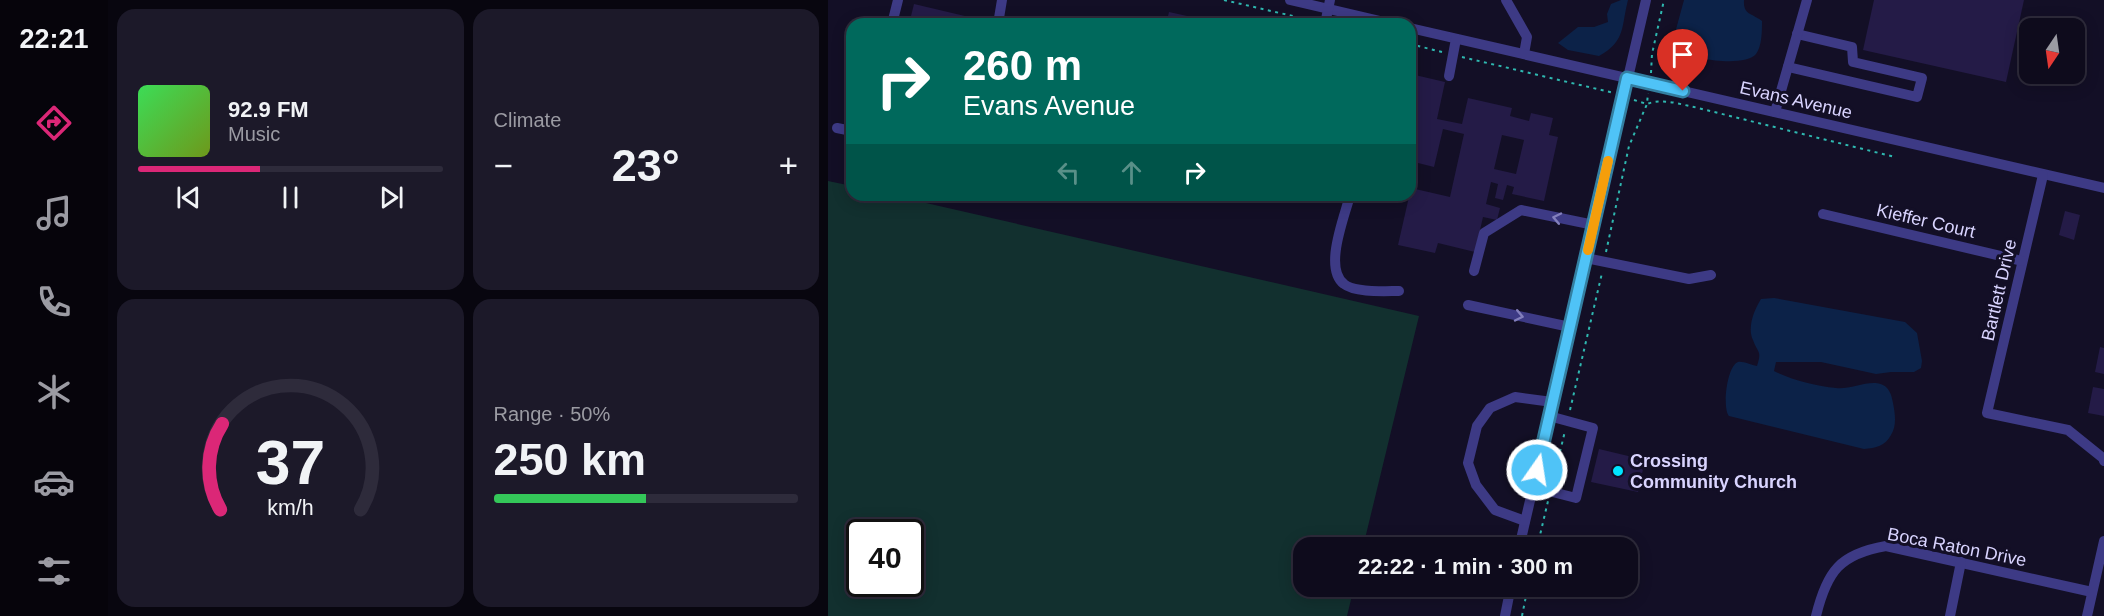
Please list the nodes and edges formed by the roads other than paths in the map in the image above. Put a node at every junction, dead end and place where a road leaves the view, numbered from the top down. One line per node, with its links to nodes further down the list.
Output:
1 (898, 0): 8 (street)
2 (1002, 0): 9 (street)
3 (1290, 0): 7 (street)
4 (1506, 0): 14 (street)
5 (1646, 0): 18 (street)
6 (1807, 0): 12 (street)
7 (1329, 4): 10 (street)
8 (894, 18)
9 (999, 18)
10 (1374, 18)
11 (1416, 29): 13 (street, Evans Avenue)
12 (1797, 34): 15 (street); 16 (street)
13 (1456, 39): 14 (street, Evans Avenue); 17 (street)
14 (1524, 54): 18 (street, Evans Avenue)
15 (1853, 62): 19 (street); 19 (street)
16 (1788, 67): 19 (street); 20 (street)
17 (1449, 76)
18 (1627, 78): 20 (street, Evans Avenue); 27 (street)
19 (1848, 81)
20 (1775, 112): 23 (street, Evans Avenue)
21 (837, 128): 22 (street)
22 (846, 130)
23 (2043, 174): 24 (street, Evans Avenue); 29 (street, Bartlett Drive)
24 (2104, 188)
25 (1348, 201): 32 (street)
26 (1823, 214): 29 (street, Kieffer Court)
27 (1594, 225): 28 (street); 30 (street, one-way to 30)
28 (1586, 258): 31 (street); 34 (street)
29 (2022, 261): 37 (street, Bartlett Drive)
30 (1474, 271)
31 (1711, 275)
32 (1399, 291)
33 (1468, 304): 34 (street, one-way to 34)
34 (1570, 327): 35 (street)
35 (1552, 402): 36 (street); 39 (street)
36 (1549, 417): 38 (street); 38 (street)
37 (2104, 458)
38 (1533, 487): 39 (street)
39 (1525, 521): 40 (street)
40 (1521, 537)
41 (2104, 541): 43 (street)
42 (1961, 562): 43 (street, Boca Raton Drive); 46 (street, Boca Raton Drive); 47 (street)
43 (2092, 592): 48 (street)
44 (1509, 597): 45 (street)
45 (1505, 616)
46 (1816, 616)
47 (1950, 616)
48 (2087, 616)

